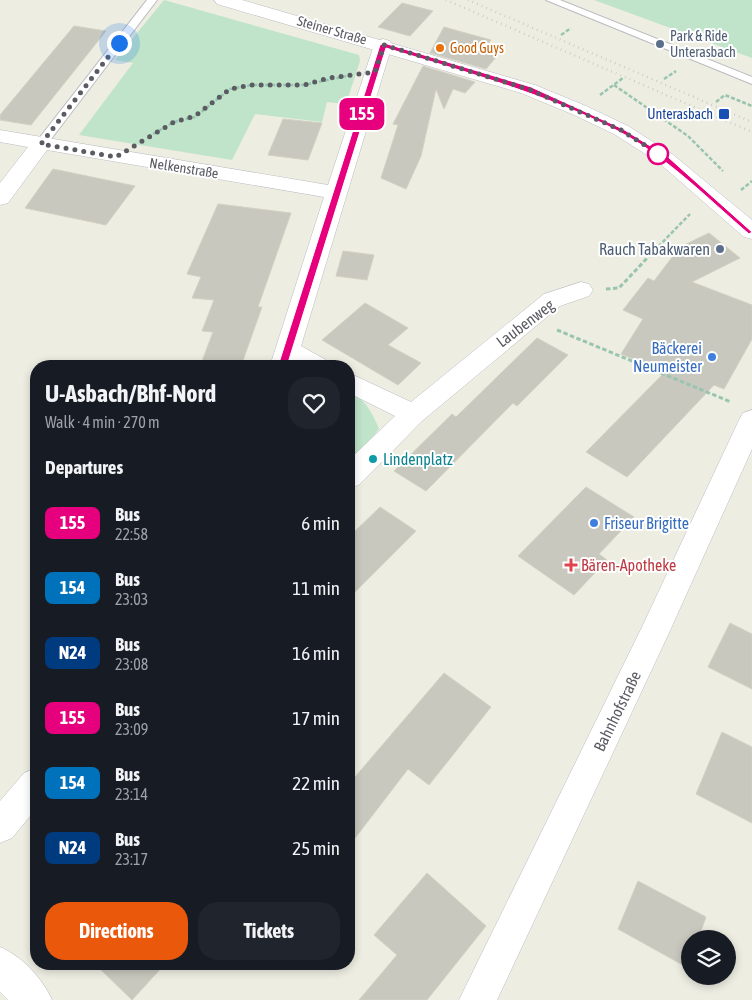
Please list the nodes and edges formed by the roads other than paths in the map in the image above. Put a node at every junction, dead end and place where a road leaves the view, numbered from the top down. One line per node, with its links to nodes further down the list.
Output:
1 (152, 0): 7 (lane)
2 (223, 0): 4 (street, Steiner Straße)
3 (551, 0): 5 (lane)
4 (384, 45): 8 (street); 10 (street, Steiner Straße)
5 (752, 81)
6 (0, 136): 7 (street, Nelkenstraße)
7 (41, 144): 8 (street, Nelkenstraße); 9 (street)
8 (338, 193): 12 (street)
9 (0, 198)
10 (752, 232)
11 (580, 290): 15 (street, Laubenweg)
12 (285, 358): 13 (street)
13 (304, 360)
14 (355, 385): 15 (street)
15 (414, 414): 17 (street)
16 (746, 425): 22 (street, Bahnhofstraße)
17 (355, 471)
18 (30, 791): 19 (street)
19 (0, 826)
20 (0, 966): 21 (street)
21 (33, 1000)
22 (478, 1000)

